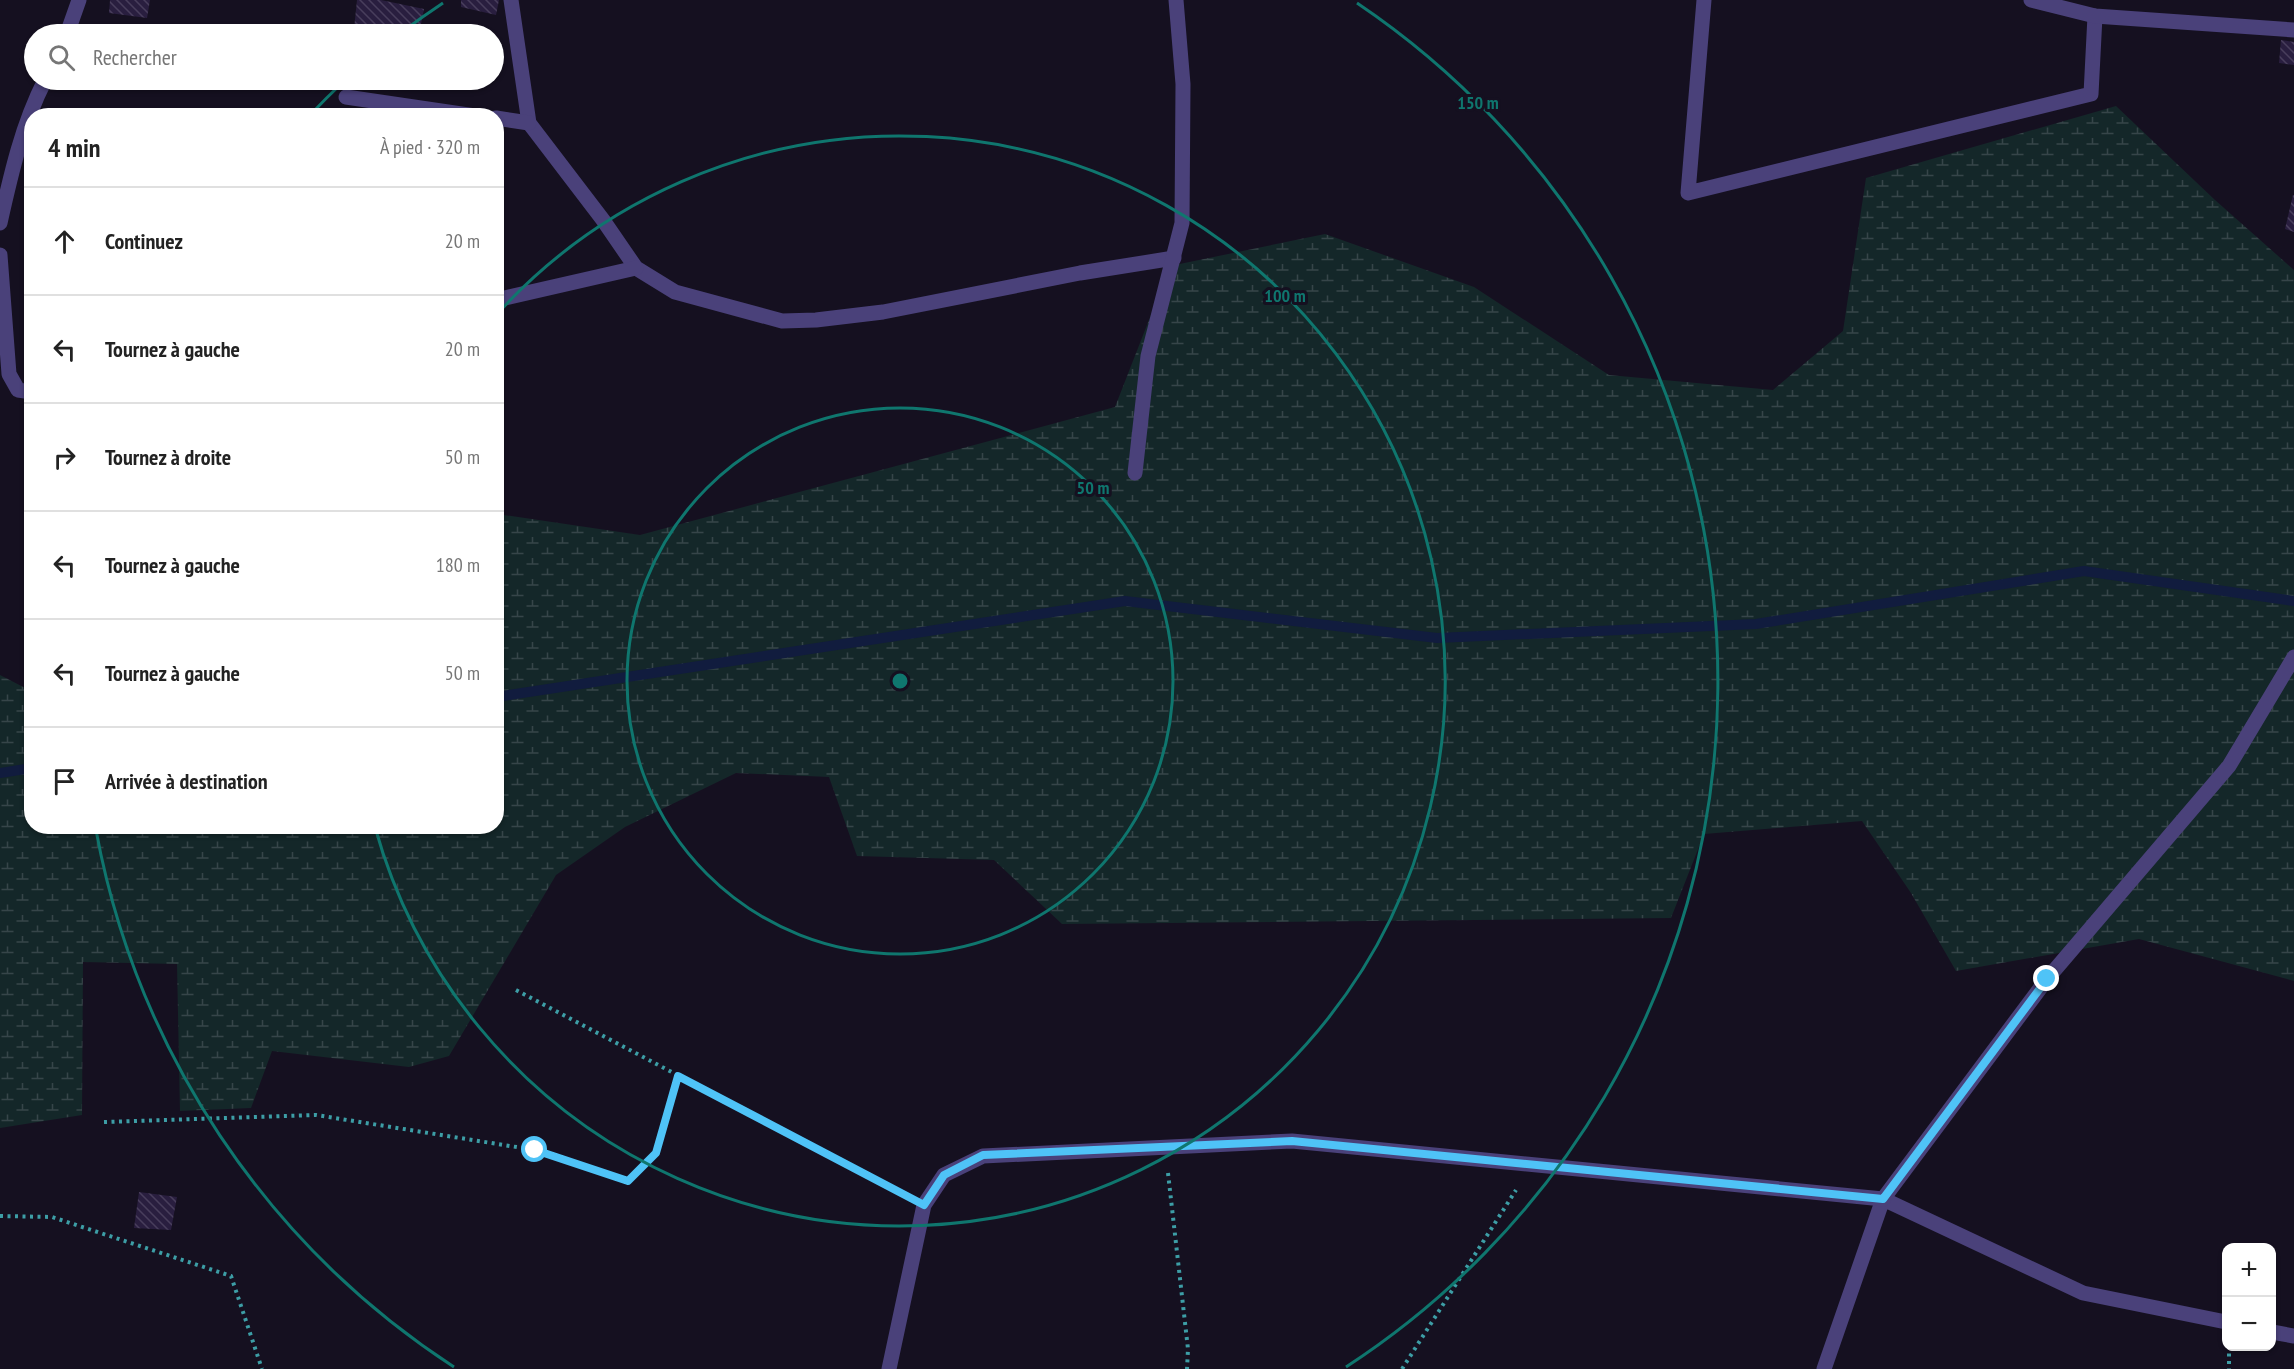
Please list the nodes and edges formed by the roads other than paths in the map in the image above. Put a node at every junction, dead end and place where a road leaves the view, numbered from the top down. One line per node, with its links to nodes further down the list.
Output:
1 (79, 0): 7 (street)
2 (511, 0): 14 (street)
3 (1176, 0): 18 (street)
4 (1704, 0): 6 (street)
5 (2040, 1): 6 (street)
6 (2095, 16): 8 (street)
7 (71, 24)
8 (2294, 30)
9 (40, 90): 11 (street)
10 (346, 97): 12 (street)
11 (31, 108)
12 (421, 108)
13 (504, 119): 14 (street)
14 (529, 123): 19 (street)
15 (24, 130): 16 (street)
16 (0, 223)
17 (0, 255): 21 (street)
18 (1174, 258): 19 (street); 22 (street)
19 (636, 268): 20 (street)
20 (504, 298)
21 (24, 391)
22 (1135, 473)
23 (2294, 657): 24 (street)
24 (1883, 1199): 25 (street); 28 (street); 29 (street)
25 (2222, 1321)
26 (2276, 1333): 27 (street)
27 (2294, 1336)
28 (889, 1369)
29 (1824, 1369)

